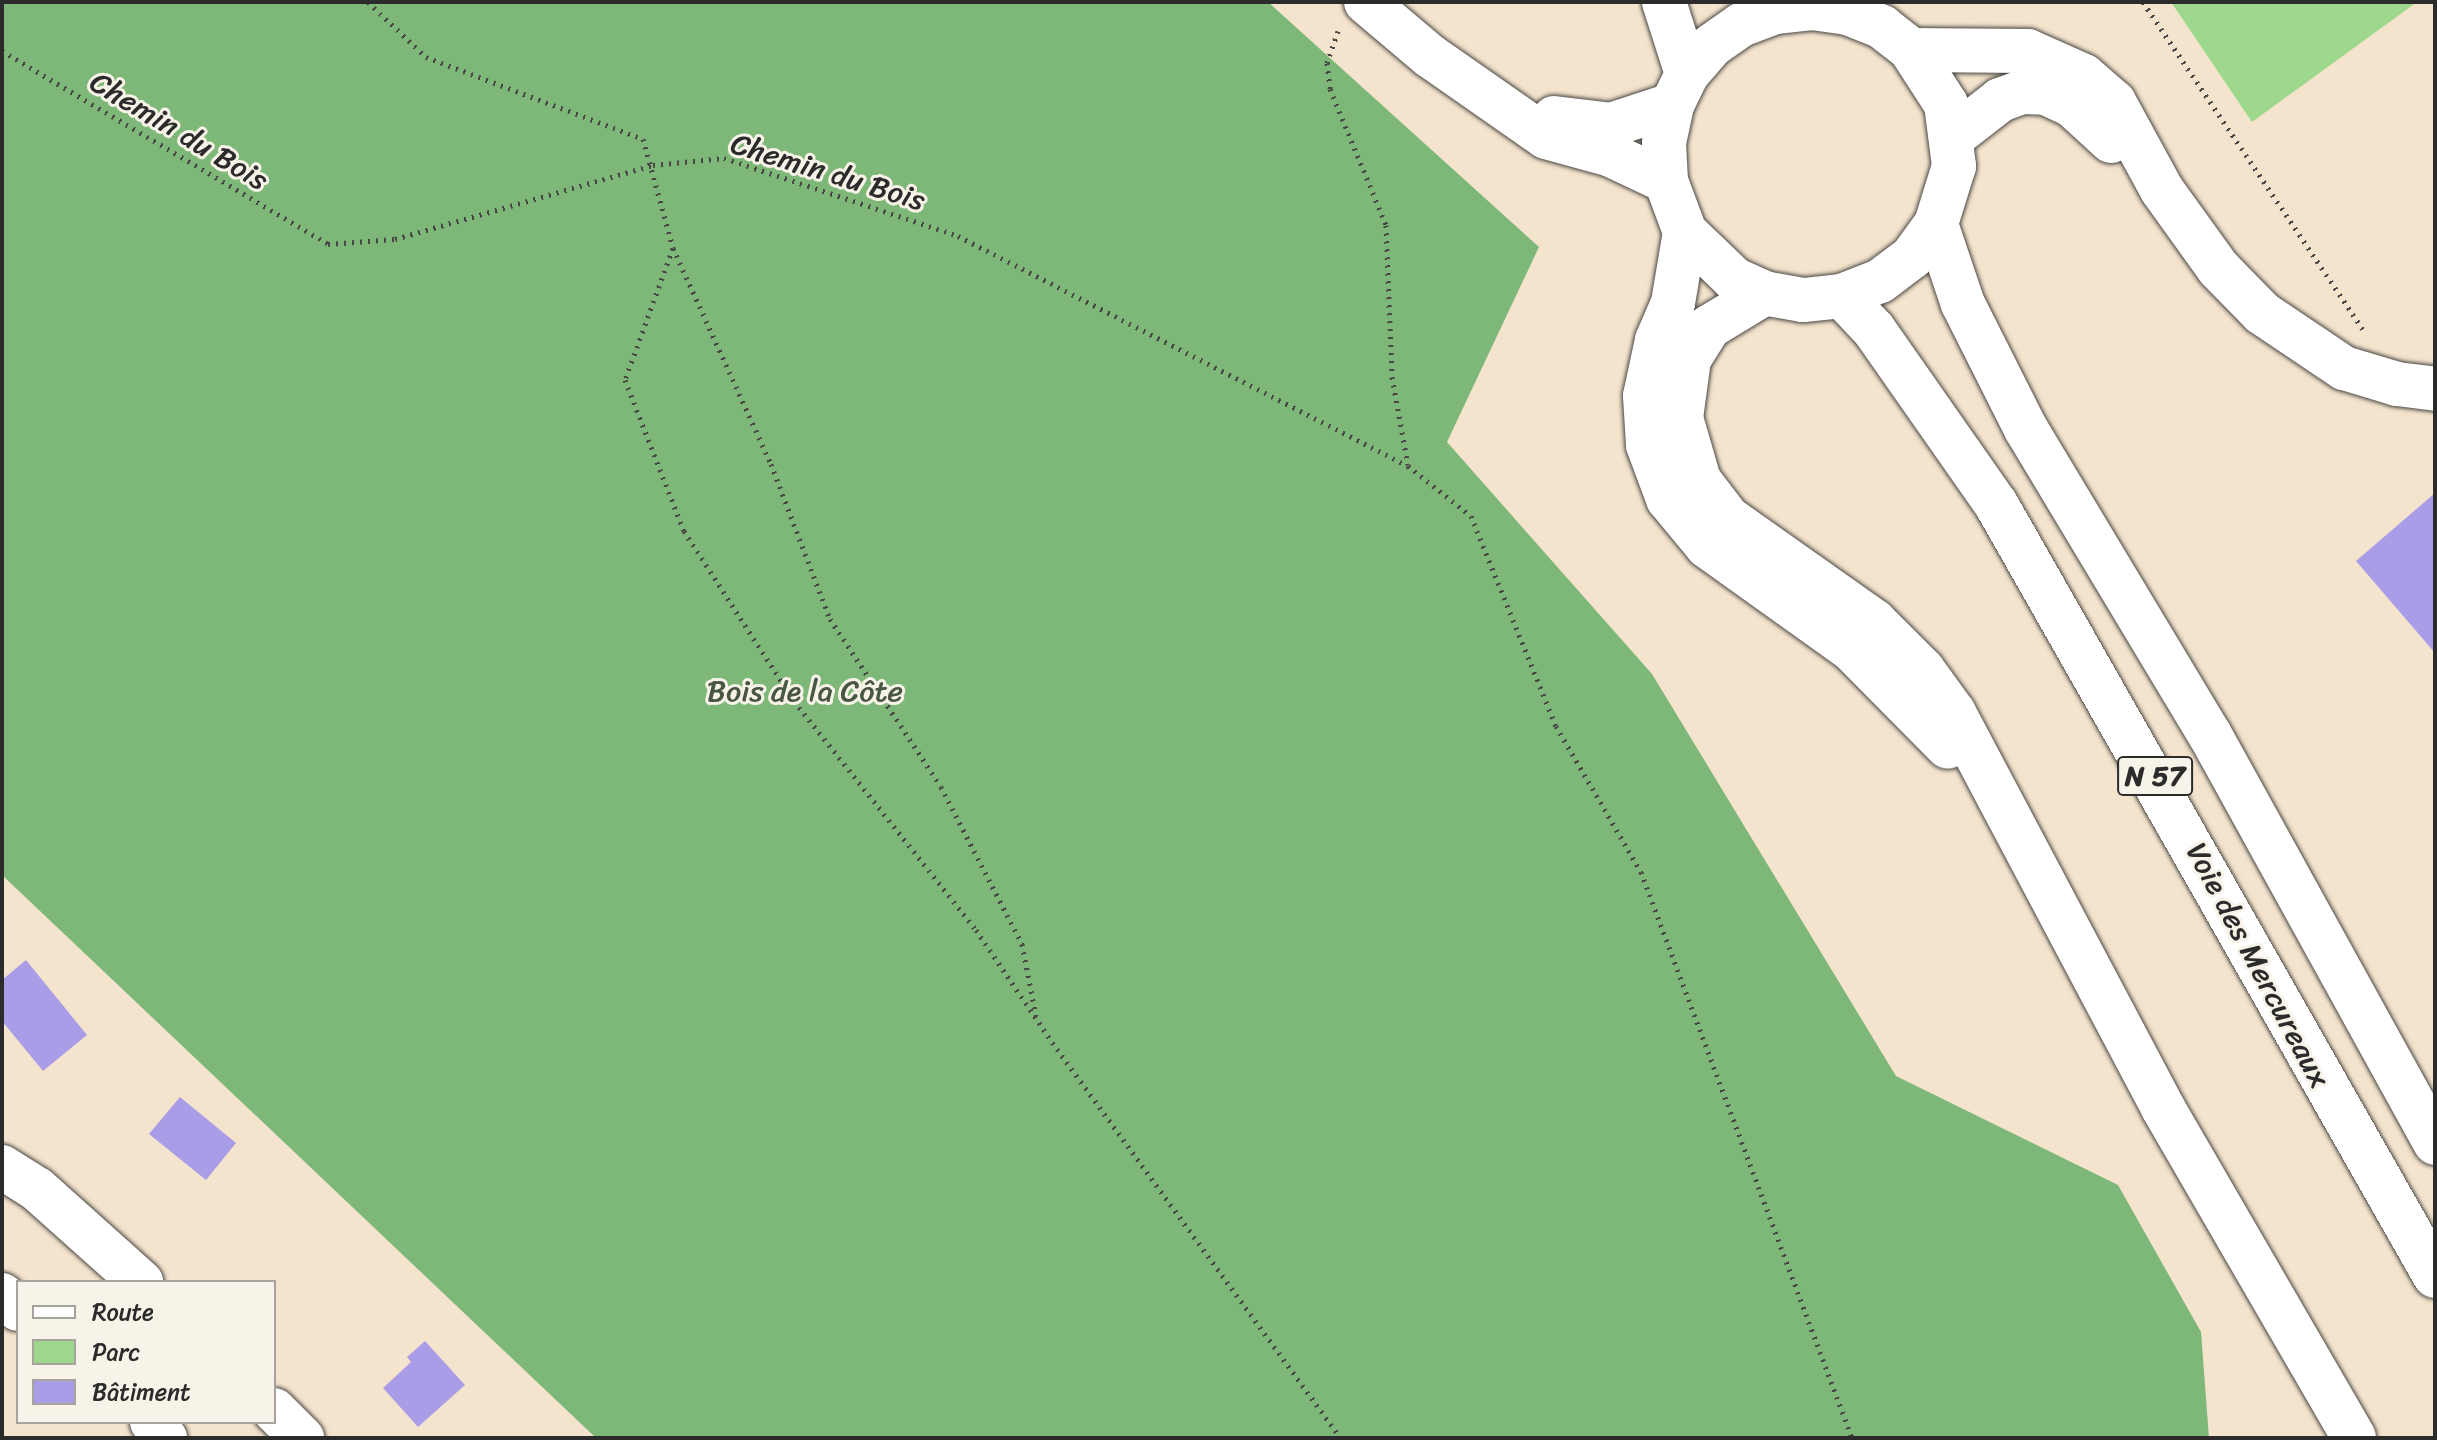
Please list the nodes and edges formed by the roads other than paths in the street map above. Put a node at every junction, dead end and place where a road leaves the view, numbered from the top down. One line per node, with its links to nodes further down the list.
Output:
1 (1664, 2): 5 (main road)
2 (1767, 7): 4 (main road); 5 (main road)
3 (1354, 14): 6 (main road)
4 (1911, 50): 7 (main road); 9 (main road)
5 (1679, 89): 6 (main road); 8 (main road)
6 (1505, 105): 8 (main road)
7 (1954, 136): 9 (main road); 10 (main road)
8 (1666, 181): 11 (main road)
9 (2162, 190): 14 (main road)
10 (1936, 224): 13 (main road); 16 (main road, N 57)
11 (1685, 232): 12 (main road); 15 (main road)
12 (1765, 293): 13 (main road); 15 (main road)
13 (1842, 296): 18 (main road, Voie des Mercureaux / N 57)
14 (2416, 386)
15 (2000, 808): 22 (main road)
16 (2435, 1143)
17 (2, 1167): 19 (main road)
18 (2435, 1276)
19 (139, 1280)
20 (276, 1412): 21 (main road)
21 (302, 1438)
22 (2354, 1438)

